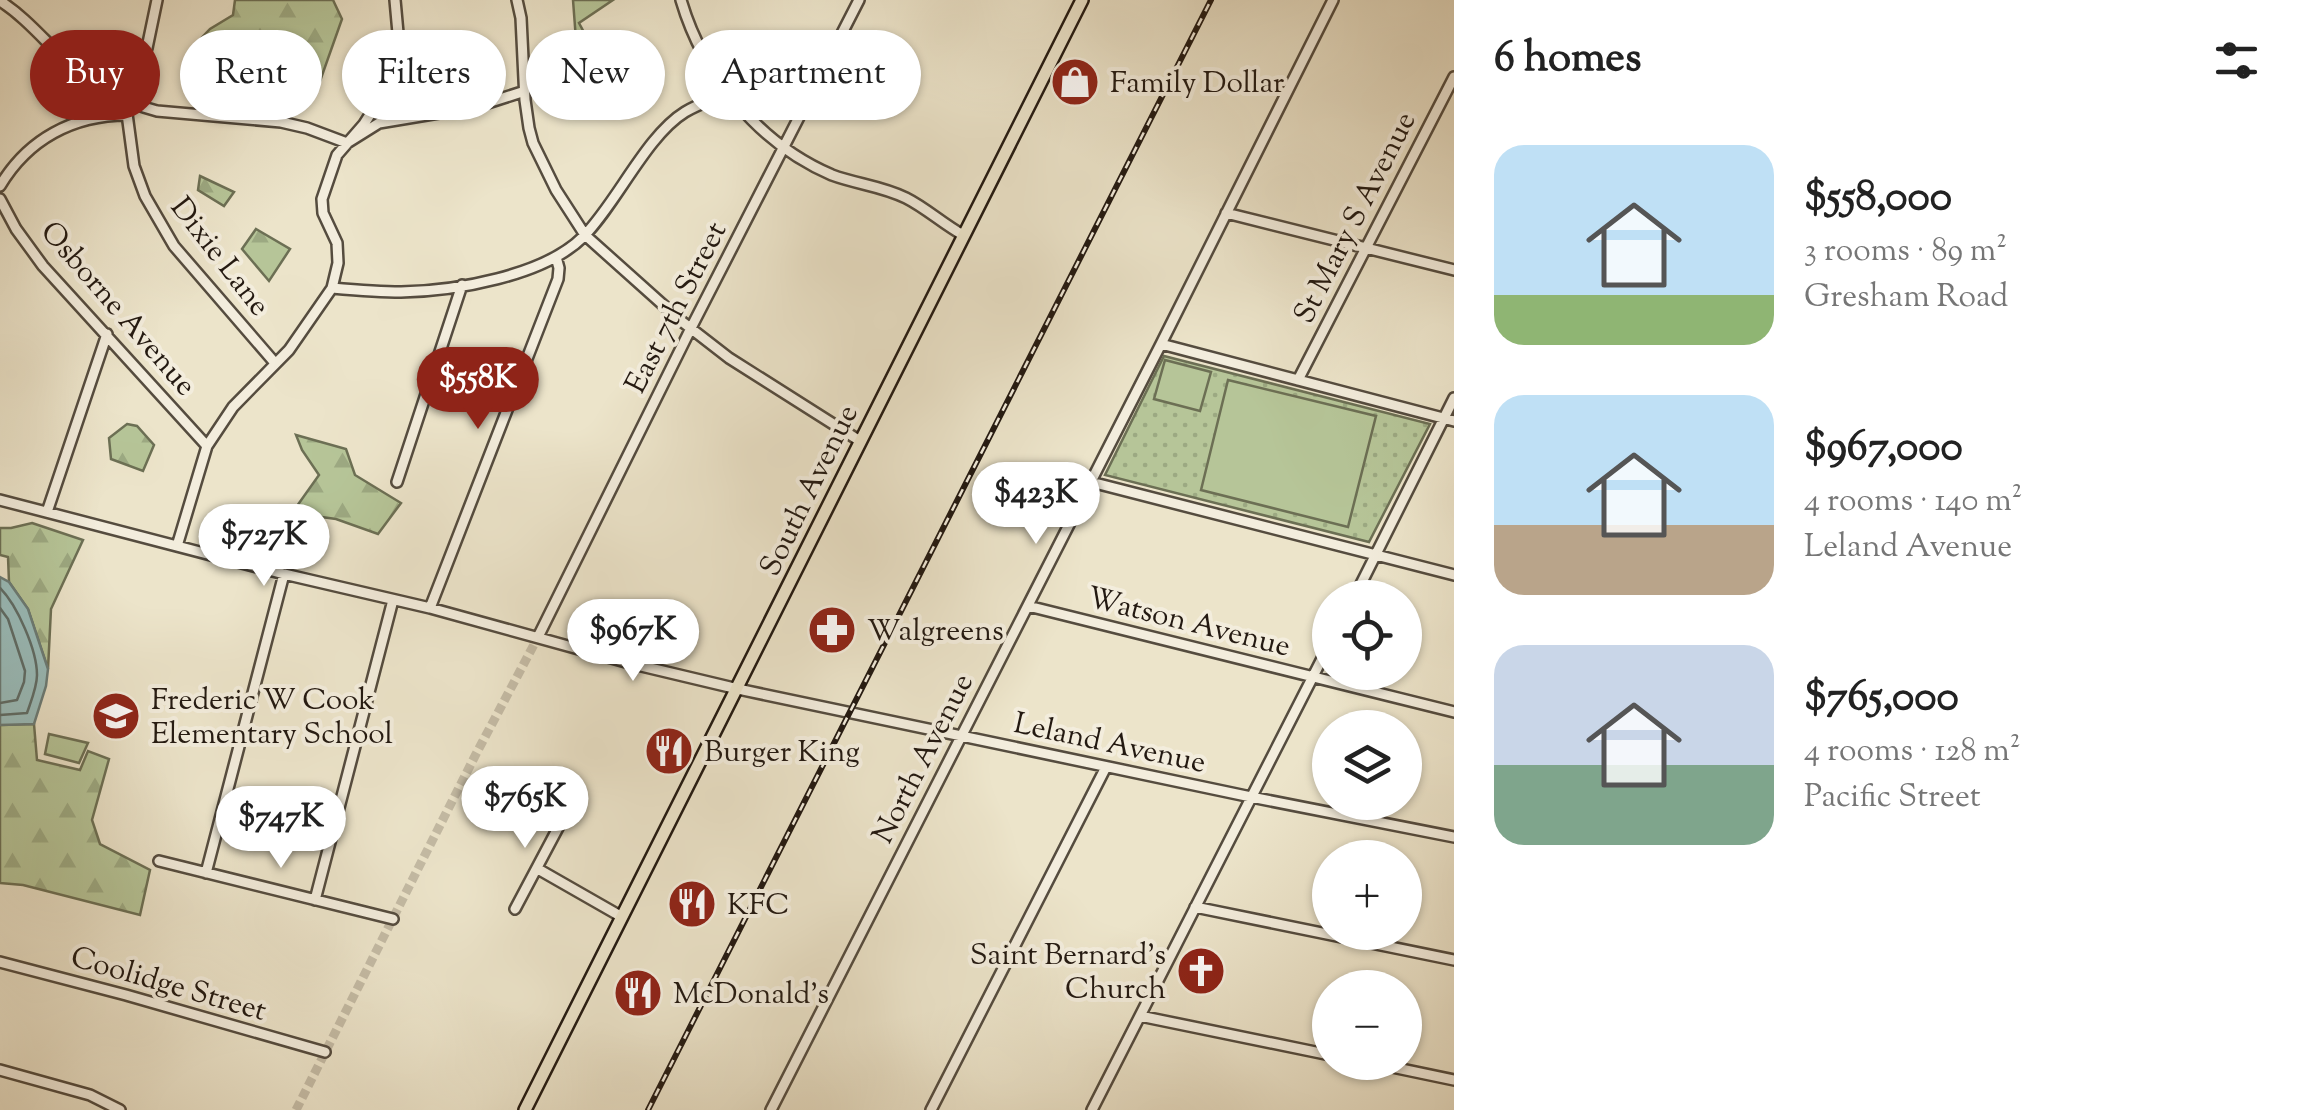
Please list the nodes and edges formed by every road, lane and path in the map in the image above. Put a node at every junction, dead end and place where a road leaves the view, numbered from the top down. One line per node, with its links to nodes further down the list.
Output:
1 (156, 0): 10 (street)
2 (395, 0): 19 (street)
3 (517, 0): 13 (street)
4 (681, 0): 11 (street)
5 (860, 0): 20 (street, East 7th Street)
6 (1082, 0): 24 (main road, South Avenue)
7 (1333, 0): 23 (street, North Avenue)
8 (0, 1): 9 (street)
9 (35, 30)
10 (150, 30)
11 (692, 30)
12 (1454, 77): 26 (street, St Mary S Avenue)
13 (525, 92): 19 (street); 25 (street)
14 (160, 111): 19 (street)
15 (685, 113): 25 (street)
16 (83, 120): 21 (street)
17 (128, 120): 34 (street, Dixie Lane)
18 (751, 120): 20 (street)
19 (347, 143): 30 (street)
20 (786, 148): 24 (street); 31 (street, East 7th Street)
21 (0, 186)
22 (0, 199): 32 (street, Osborne Avenue)
23 (1226, 213): 26 (street); 33 (street, North Avenue)
24 (963, 235): 38 (main road, South Avenue)
25 (585, 236): 27 (street); 31 (street)
26 (1366, 248): 28 (street); 35 (street, St Mary S Avenue)
27 (556, 256): 29 (street); 51 (street)
28 (1454, 270)
29 (462, 285): 30 (street); 40 (street)
30 (332, 288): 34 (street)
31 (691, 328): 38 (street); 52 (street, East 7th Street)
32 (107, 334): 39 (street, Osborne Avenue); 43 (street)
33 (1162, 344): 35 (street); 41 (street, North Avenue)
34 (276, 363): 39 (street)
35 (1298, 380): 37 (street)
36 (1454, 398): 37 (street)
37 (1449, 420): 45 (street)
38 (860, 441): 54 (main road, South Avenue)
39 (206, 446): 44 (street)
40 (398, 482)
41 (1091, 482): 45 (street); 50 (street, North Avenue)
42 (0, 500): 43 (street, Leland Avenue)
43 (47, 512): 44 (street, Leland Avenue)
44 (177, 546): 46 (street, Leland Avenue)
45 (1376, 554): 47 (street); 48 (street)
46 (284, 574): 49 (street, Leland Avenue); 64 (street)
47 (1454, 575)
48 (1363, 580)
49 (393, 600): 51 (street, Leland Avenue); 65 (street)
50 (1028, 606): 53 (street, Watson Avenue); 57 (street, North Avenue)
51 (430, 608): 52 (street, Leland Avenue)
52 (538, 638): 54 (street, Leland Avenue)
53 (1312, 677): 59 (street)
54 (738, 689): 57 (street, Leland Avenue); 68 (main road, South Avenue)
55 (1365, 690): 56 (street, Watson Avenue)
56 (1454, 712)
57 (960, 736): 58 (street, Leland Avenue); 80 (street, North Avenue)
58 (1106, 767): 59 (street, Leland Avenue); 81 (street)
59 (1251, 797): 61 (street, Leland Avenue); 66 (street)
60 (568, 809): 63 (street)
61 (1454, 837)
62 (159, 862): 64 (street)
63 (538, 869): 67 (street); 68 (street)
64 (206, 873): 65 (street)
65 (315, 900): 69 (street)
66 (1195, 908): 70 (street); 72 (street)
67 (515, 909)
68 (622, 917): 79 (main road, South Avenue)
69 (393, 919)
70 (1454, 960)
71 (0, 962): 74 (street, Coolidge Street)
72 (1140, 1016): 73 (street); 82 (street)
73 (1312, 1051)
74 (325, 1052)
75 (0, 1070): 78 (street)
76 (1422, 1073): 77 (street)
77 (1454, 1080)
78 (120, 1110)
79 (525, 1110)
80 (771, 1110)
81 (931, 1110)
82 (1092, 1110)

